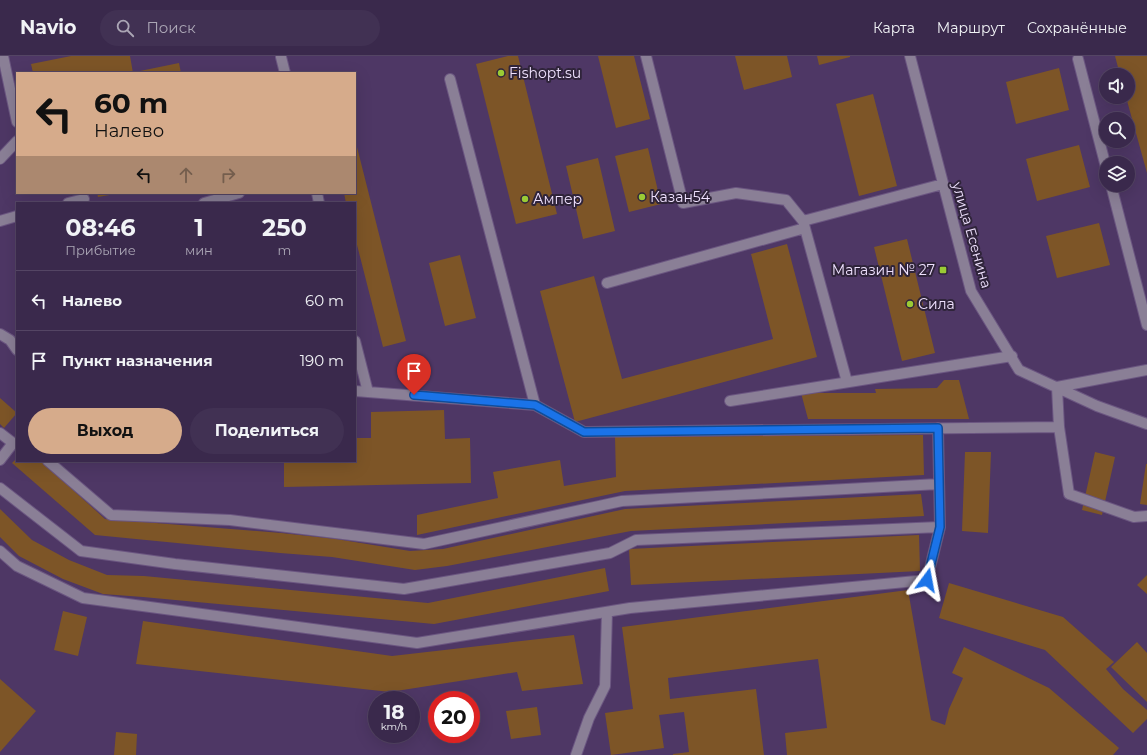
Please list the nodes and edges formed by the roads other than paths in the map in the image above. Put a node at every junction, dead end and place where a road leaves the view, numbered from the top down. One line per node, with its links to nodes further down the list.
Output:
1 (3, 56): 8 (street)
2 (281, 56): 6 (street)
3 (646, 56): 20 (street)
4 (910, 56): 12 (street, улица Есенина)
5 (1078, 59): 10 (street)
6 (285, 72)
7 (450, 79): 33 (street)
8 (16, 117)
9 (16, 142): 11 (street)
10 (1103, 156)
11 (0, 159)
12 (943, 184): 20 (street); 26 (street, улица Есенина)
13 (1113, 192): 22 (street)
14 (236, 194): 17 (street)
15 (84, 199): 16 (street)
16 (72, 202)
17 (208, 202)
18 (16, 216): 19 (street)
19 (0, 221)
20 (804, 225): 21 (street); 28 (street)
21 (607, 283)
22 (1147, 325)
23 (0, 334): 25 (street)
24 (356, 345): 31 (street)
25 (16, 349)
26 (1012, 356): 28 (street); 29 (street, улица Есенина)
27 (1147, 370): 29 (street)
28 (847, 382): 32 (street)
29 (1057, 387): 34 (street, улица Есенина); 35 (street)
30 (356, 391): 31 (street)
31 (368, 392): 33 (street)
32 (730, 401)
33 (535, 405): 36 (street)
34 (1147, 424)
35 (1059, 426): 36 (street); 43 (street)
36 (938, 428): 41 (street)
37 (0, 433): 38 (street)
38 (15, 443): 39 (street)
39 (0, 460)
40 (49, 462): 41 (street)
41 (939, 484): 44 (street)
42 (0, 488): 44 (street)
43 (1147, 516)
44 (940, 527): 46 (street)
45 (0, 550): 46 (street)
46 (607, 612): 47 (street)
47 (576, 755)

